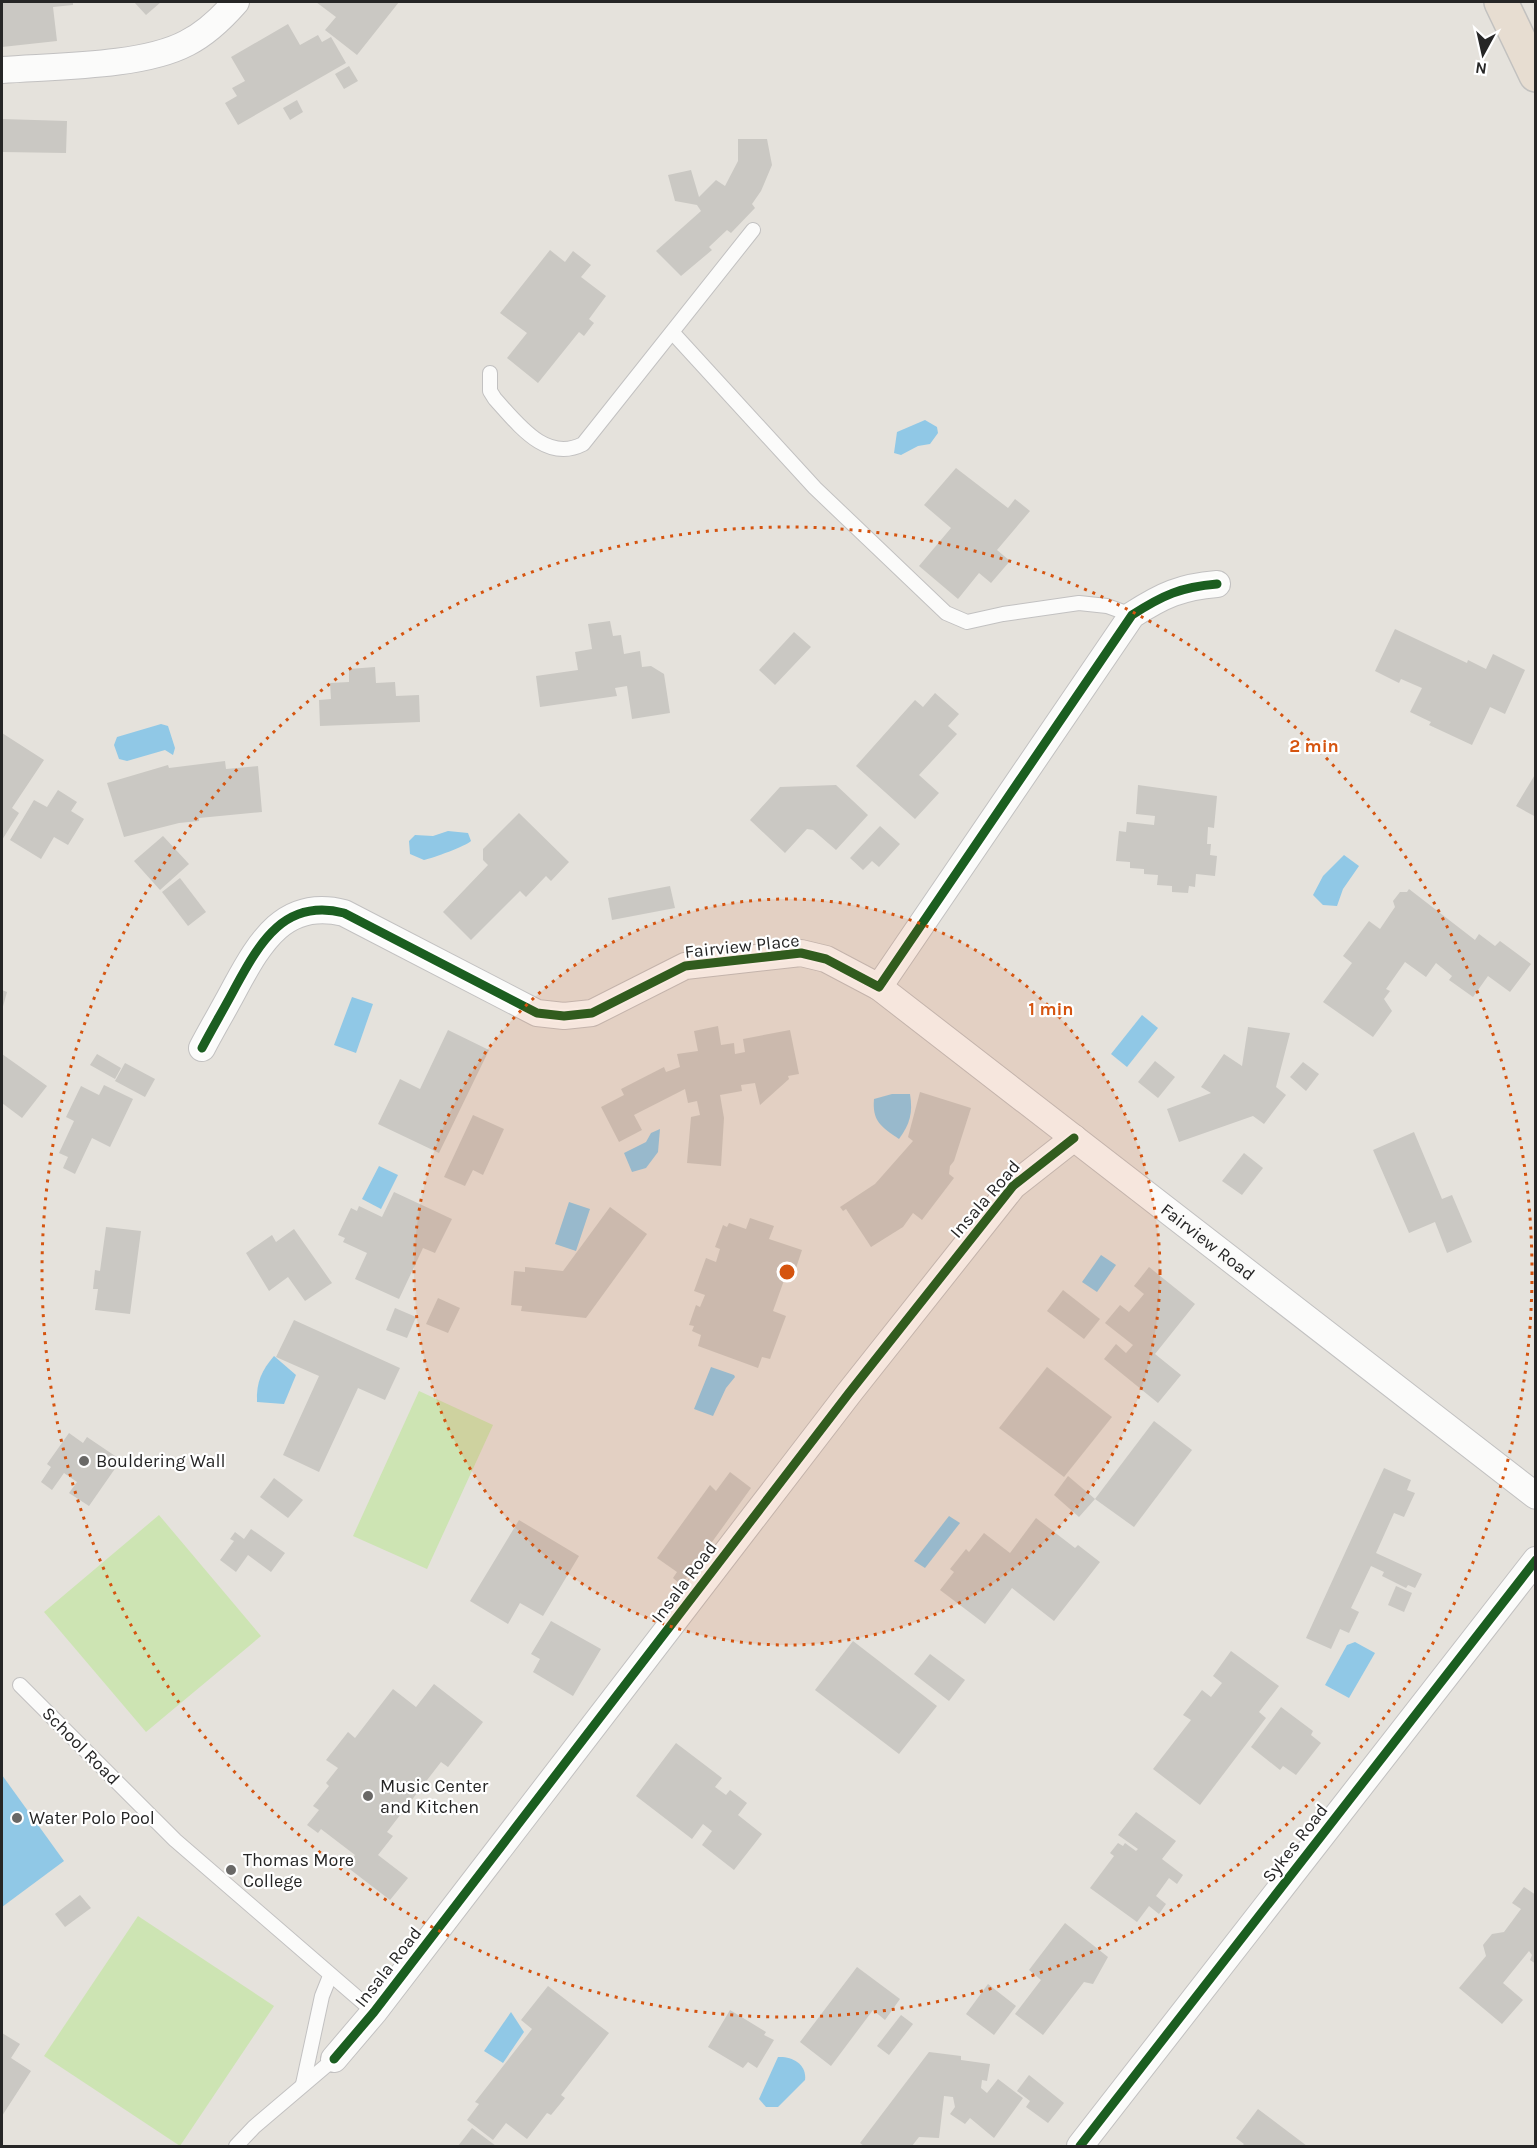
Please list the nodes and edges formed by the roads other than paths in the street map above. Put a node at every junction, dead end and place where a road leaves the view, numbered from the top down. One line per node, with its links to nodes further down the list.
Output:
1 (236, 2): 3 (street)
2 (1501, 2): 4 (highway)
3 (2, 70)
4 (1536, 75)
5 (753, 230): 6 (lane)
6 (673, 333): 7 (lane); 9 (lane)
7 (490, 373)
8 (1217, 584): 9 (street)
9 (1132, 615): 10 (street)
10 (879, 987): 11 (street, Fairview Place); 12 (street, Fairview Road)
11 (202, 1048)
12 (1074, 1138): 13 (street, Fairview Road); 17 (street, Insala Road)
13 (1536, 1496)
14 (1536, 1560): 21 (street, Sykes Road)
15 (20, 1685): 16 (lane, School Road)
16 (330, 1976): 17 (lane, School Road); 19 (lane)
17 (374, 2012): 18 (street, Insala Road)
18 (334, 2059): 19 (lane)
19 (303, 2084): 20 (lane)
20 (236, 2146)
21 (1080, 2146)

